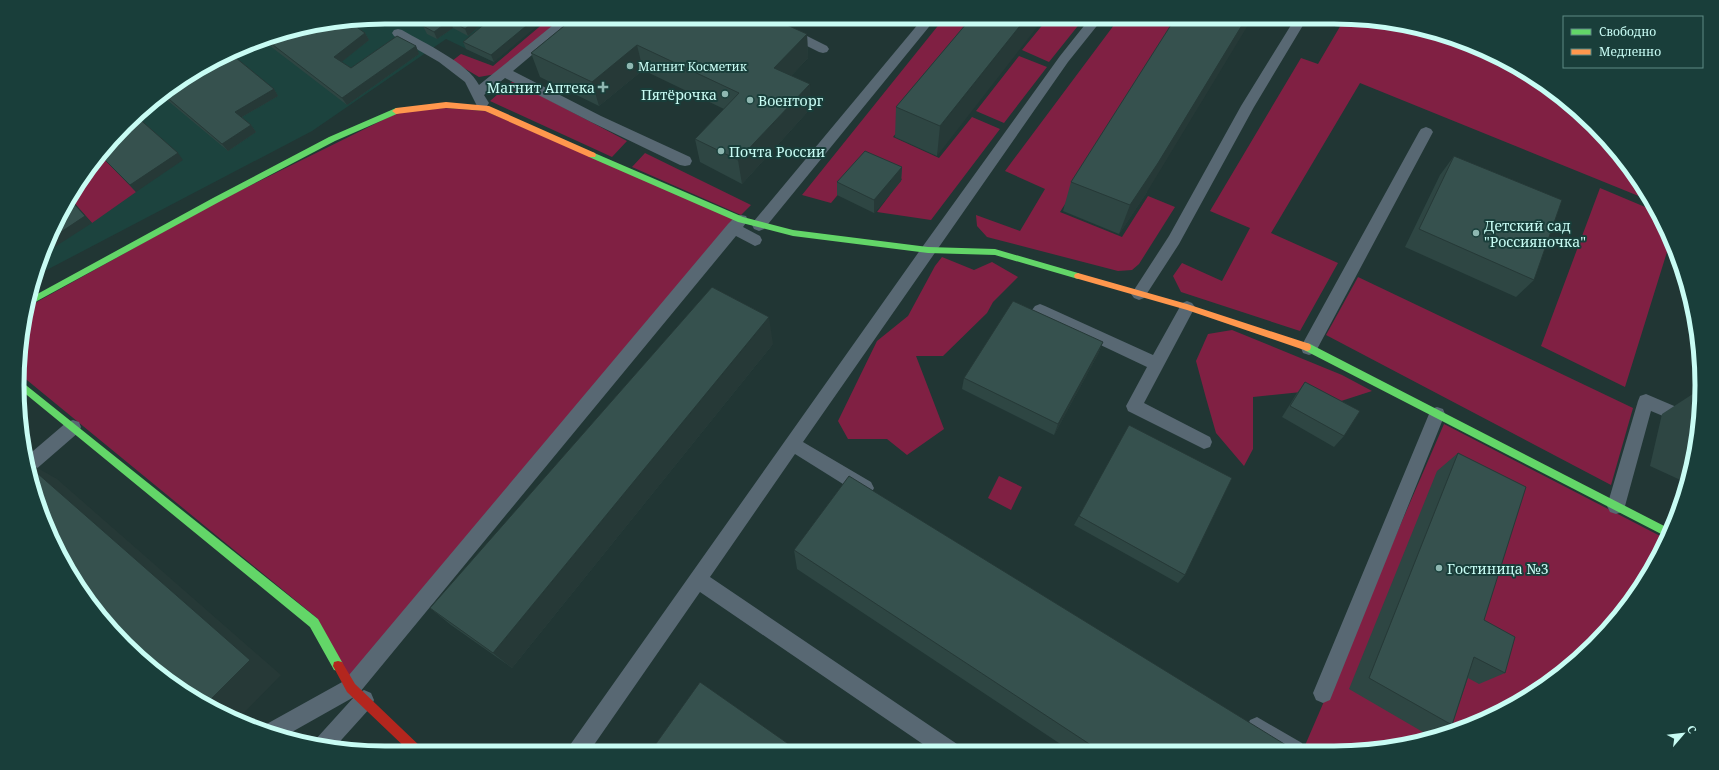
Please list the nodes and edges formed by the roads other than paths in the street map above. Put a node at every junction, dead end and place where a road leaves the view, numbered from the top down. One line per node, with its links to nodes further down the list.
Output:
1 (563, 24): 8 (lane)
2 (773, 24): 7 (lane)
3 (925, 24): 14 (lane)
4 (1092, 24): 16 (lane)
5 (1298, 24): 17 (lane)
6 (398, 33): 9 (lane)
7 (823, 49)
8 (506, 72): 9 (lane); 12 (lane)
9 (477, 94): 10 (lane)
10 (486, 108): 13 (street); 18 (street)
11 (1426, 132): 21 (lane)
12 (685, 161)
13 (737, 224): 14 (street); 15 (lane); 35 (lane)
14 (759, 225): 16 (street)
15 (755, 240)
16 (928, 250): 17 (street); 28 (lane)
17 (1139, 294): 19 (street)
18 (34, 301)
19 (1187, 307): 21 (street); 22 (lane)
20 (1040, 310): 22 (lane)
21 (1309, 348): 24 (street)
22 (1156, 364): 27 (lane)
23 (24, 388): 26 (street)
24 (1437, 414): 31 (street); 34 (lane)
25 (1693, 422): 31 (lane)
26 (73, 427): 29 (lane); 35 (street)
27 (1204, 442)
28 (793, 444): 30 (lane); 33 (lane)
29 (33, 462)
30 (876, 495)
31 (1616, 506): 32 (street)
32 (1664, 531)
33 (698, 580): 40 (lane); 41 (lane)
34 (1323, 693)
35 (357, 694): 37 (lane); 38 (lane); 39 (street)
36 (1241, 717): 42 (lane)
37 (278, 730)
38 (326, 741)
39 (412, 746)
40 (581, 746)
41 (943, 746)
42 (1288, 746)

